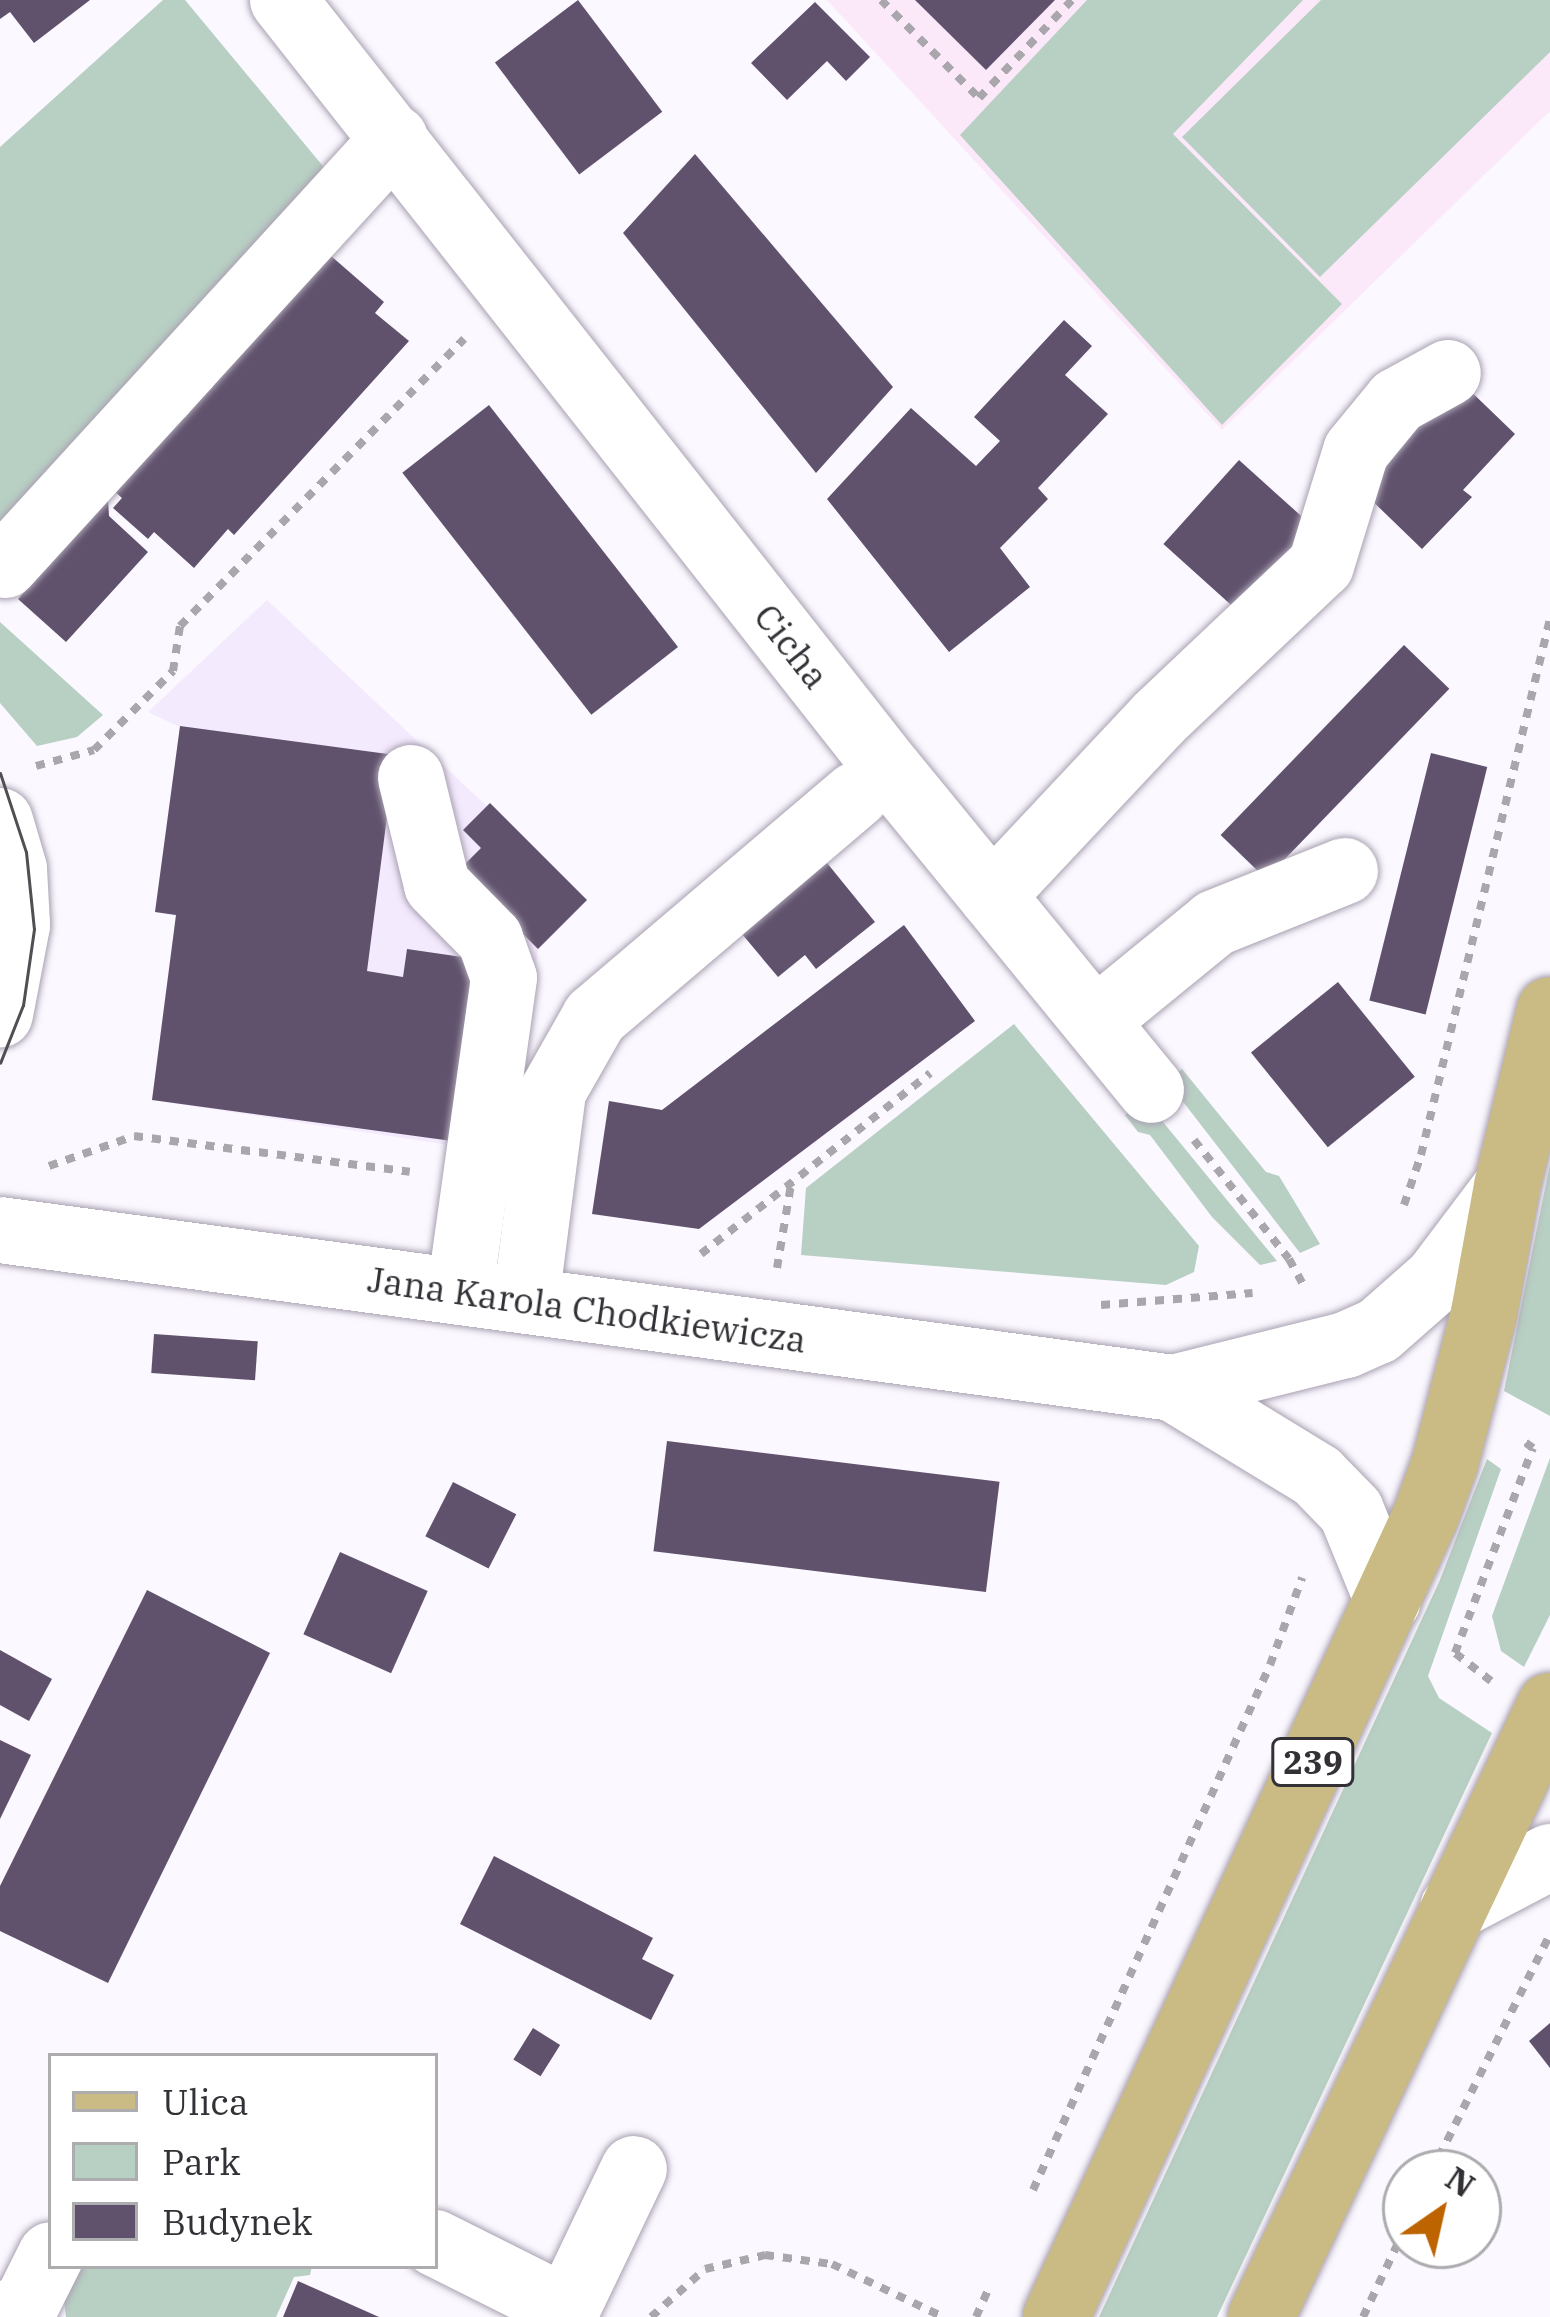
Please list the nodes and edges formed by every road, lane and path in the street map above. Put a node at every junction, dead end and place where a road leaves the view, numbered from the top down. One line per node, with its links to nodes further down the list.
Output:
1 (283, 0): 4 (street, Cicha)
2 (881, 0): 3 (path)
3 (1072, 0)
4 (394, 138): 7 (street); 13 (street, Cicha)
5 (481, 322): 10 (path)
6 (1448, 373): 13 (street)
7 (5, 565)
8 (1550, 619): 23 (path)
9 (411, 778): 22 (street)
10 (15, 795): 15 (street)
11 (856, 795): 34 (street)
12 (1345, 871): 16 (street)
13 (992, 896): 16 (street, Cicha)
14 (1550, 1010): 21 (main road, 239)
15 (0, 1015)
16 (1095, 1021): 18 (street, Cicha)
17 (930, 1072): 20 (path)
18 (1151, 1090): 30 (path)
19 (32, 1172): 22 (path)
20 (792, 1182): 25 (path); 27 (path)
21 (1507, 1186): 36 (street, Jana Karola Chodkiewicza); 39 (main road, 239)
22 (477, 1192): 32 (street)
23 (1402, 1209)
24 (0, 1230): 32 (street, Jana Karola Chodkiewicza)
25 (718, 1259)
26 (757, 1265): 27 (path)
27 (777, 1268): 28 (path)
28 (800, 1271)
29 (1326, 1283): 30 (path)
30 (1305, 1288): 31 (path)
31 (1291, 1289)
32 (460, 1292): 34 (street, Jana Karola Chodkiewicza)
33 (1262, 1292): 35 (path)
34 (526, 1300): 36 (street, Jana Karola Chodkiewicza)
35 (1091, 1306)
36 (1174, 1388): 39 (street, Jana Karola Chodkiewicza)
37 (1514, 1434): 40 (path)
38 (1303, 1566): 46 (path)
39 (1388, 1601): 56 (main road, 239)
40 (1546, 1713): 42 (main road)
41 (1550, 1857): 42 (street)
42 (1453, 1908): 57 (main road)
43 (1550, 1935): 44 (path)
44 (1443, 2149)
45 (634, 2169): 51 (street)
46 (1025, 2208)
47 (438, 2245): 51 (street)
48 (48, 2260): 52 (street)
49 (1386, 2269): 58 (path)
50 (996, 2274): 55 (path)
51 (565, 2313)
52 (0, 2316)
53 (651, 2317): 54 (path)
54 (943, 2317)
55 (976, 2317)
56 (1056, 2317)
57 (1261, 2317)
58 (1363, 2317)

